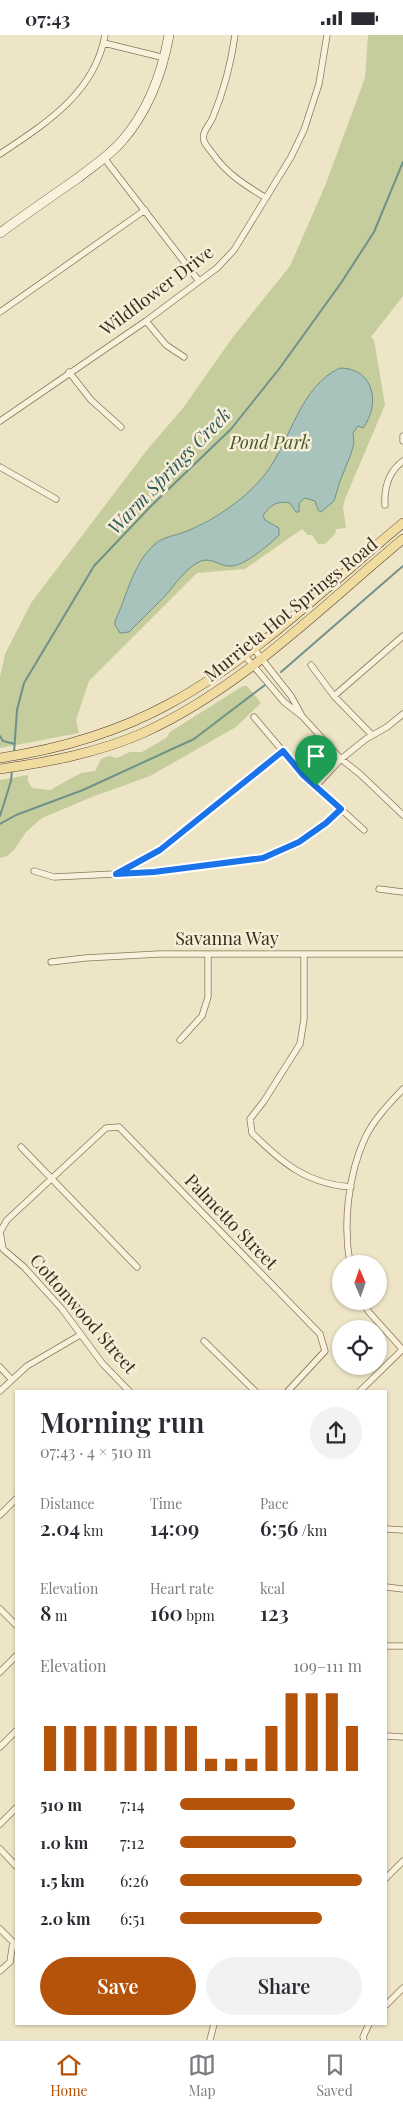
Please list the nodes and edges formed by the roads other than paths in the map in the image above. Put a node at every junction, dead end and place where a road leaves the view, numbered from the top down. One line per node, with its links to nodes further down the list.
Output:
1 (105, 35): 5 (street)
2 (170, 35): 6 (main road)
3 (235, 35): 9 (street)
4 (327, 35): 9 (street, Wildflower Drive)
5 (104, 43): 6 (street); 7 (street)
6 (165, 58): 8 (main road)
7 (0, 154)
8 (104, 158): 10 (street); 11 (main road)
9 (266, 198): 12 (street, Wildflower Drive)
10 (145, 210): 12 (street); 13 (street)
11 (0, 233)
12 (199, 281): 14 (street, Wildflower Drive)
13 (0, 312)
14 (146, 321): 15 (street); 16 (street, Wildflower Drive)
15 (184, 357)
16 (70, 372): 17 (street, Wildflower Drive); 18 (street)
17 (0, 421)
18 (121, 427)
19 (403, 436): 20 (street)
20 (403, 441)
21 (403, 461): 24 (street)
22 (0, 467): 23 (street)
23 (56, 499)
24 (385, 505)
25 (403, 523): 28 (main road, Murrieta Hot Springs Road)
26 (403, 539): 30 (main road, Murrieta Hot Springs Road)
27 (403, 636): 33 (street)
28 (254, 649): 29 (main road, Murrieta Hot Springs Road); 30 (street)
29 (245, 656): 31 (street); 39 (main road, Murrieta Hot Springs Road)
30 (262, 659): 31 (main road, Murrieta Hot Springs Road); 35 (street)
31 (254, 665): 35 (street); 41 (main road, Murrieta Hot Springs Road)
32 (311, 665): 33 (street)
33 (334, 696): 37 (street)
34 (403, 714): 37 (street)
35 (302, 716): 40 (street)
36 (254, 717): 38 (street)
37 (372, 735): 40 (street)
38 (283, 751): 42 (street); 47 (street)
39 (0, 758)
40 (341, 759): 42 (street); 44 (street)
41 (0, 769)
42 (316, 786): 43 (street)
43 (341, 809): 45 (street); 47 (street)
44 (403, 815)
45 (364, 830)
46 (34, 871): 47 (street)
47 (116, 874)
48 (379, 889): 49 (street)
49 (403, 892)
50 (208, 954): 51 (street, Savanna Way); 53 (street, Savanna Way); 54 (street)
51 (304, 954): 52 (street, Savanna Way); 58 (street)
52 (403, 955)
53 (51, 962)
54 (180, 1040)
55 (403, 1089): 58 (street)
56 (22, 1147): 57 (street)
57 (52, 1179): 59 (street); 61 (street); 70 (street, Palmetto Street)
58 (352, 1187): 60 (street)
59 (0, 1232): 63 (street, Cottonwood Street)
60 (348, 1255)
61 (137, 1267)
62 (368, 1310): 65 (street)
63 (80, 1335): 67 (street); 68 (street, Cottonwood Street)
64 (204, 1341): 69 (street)
65 (403, 1350): 71 (street)
66 (0, 1367): 67 (street)
67 (12, 1380): 72 (street)
68 (128, 1390)
69 (254, 1390)
70 (289, 1390)
71 (361, 1390)
72 (0, 1391)
73 (15, 1500): 74 (street)
74 (0, 1515)
75 (387, 1529): 76 (street)
76 (403, 1530)
77 (387, 1587): 78 (street)
78 (403, 1589)
79 (0, 1609): 80 (street)
80 (15, 1624)
81 (387, 1646): 82 (street)
82 (403, 1647)
83 (15, 1657): 84 (street)
84 (0, 1672)
85 (15, 1732): 88 (street)
86 (387, 1736): 87 (street)
87 (403, 1737)
88 (0, 1747)
89 (15, 1809): 90 (street)
90 (0, 1824)
91 (0, 1849): 93 (street)
92 (403, 1861): 94 (street)
93 (15, 1865)
94 (387, 1877)
95 (0, 1929): 96 (street)
96 (0, 1971)
97 (403, 1988): 98 (street)
98 (387, 2004)
99 (214, 2025): 102 (street)
100 (369, 2025): 101 (street)
101 (363, 2038)
102 (210, 2040)

